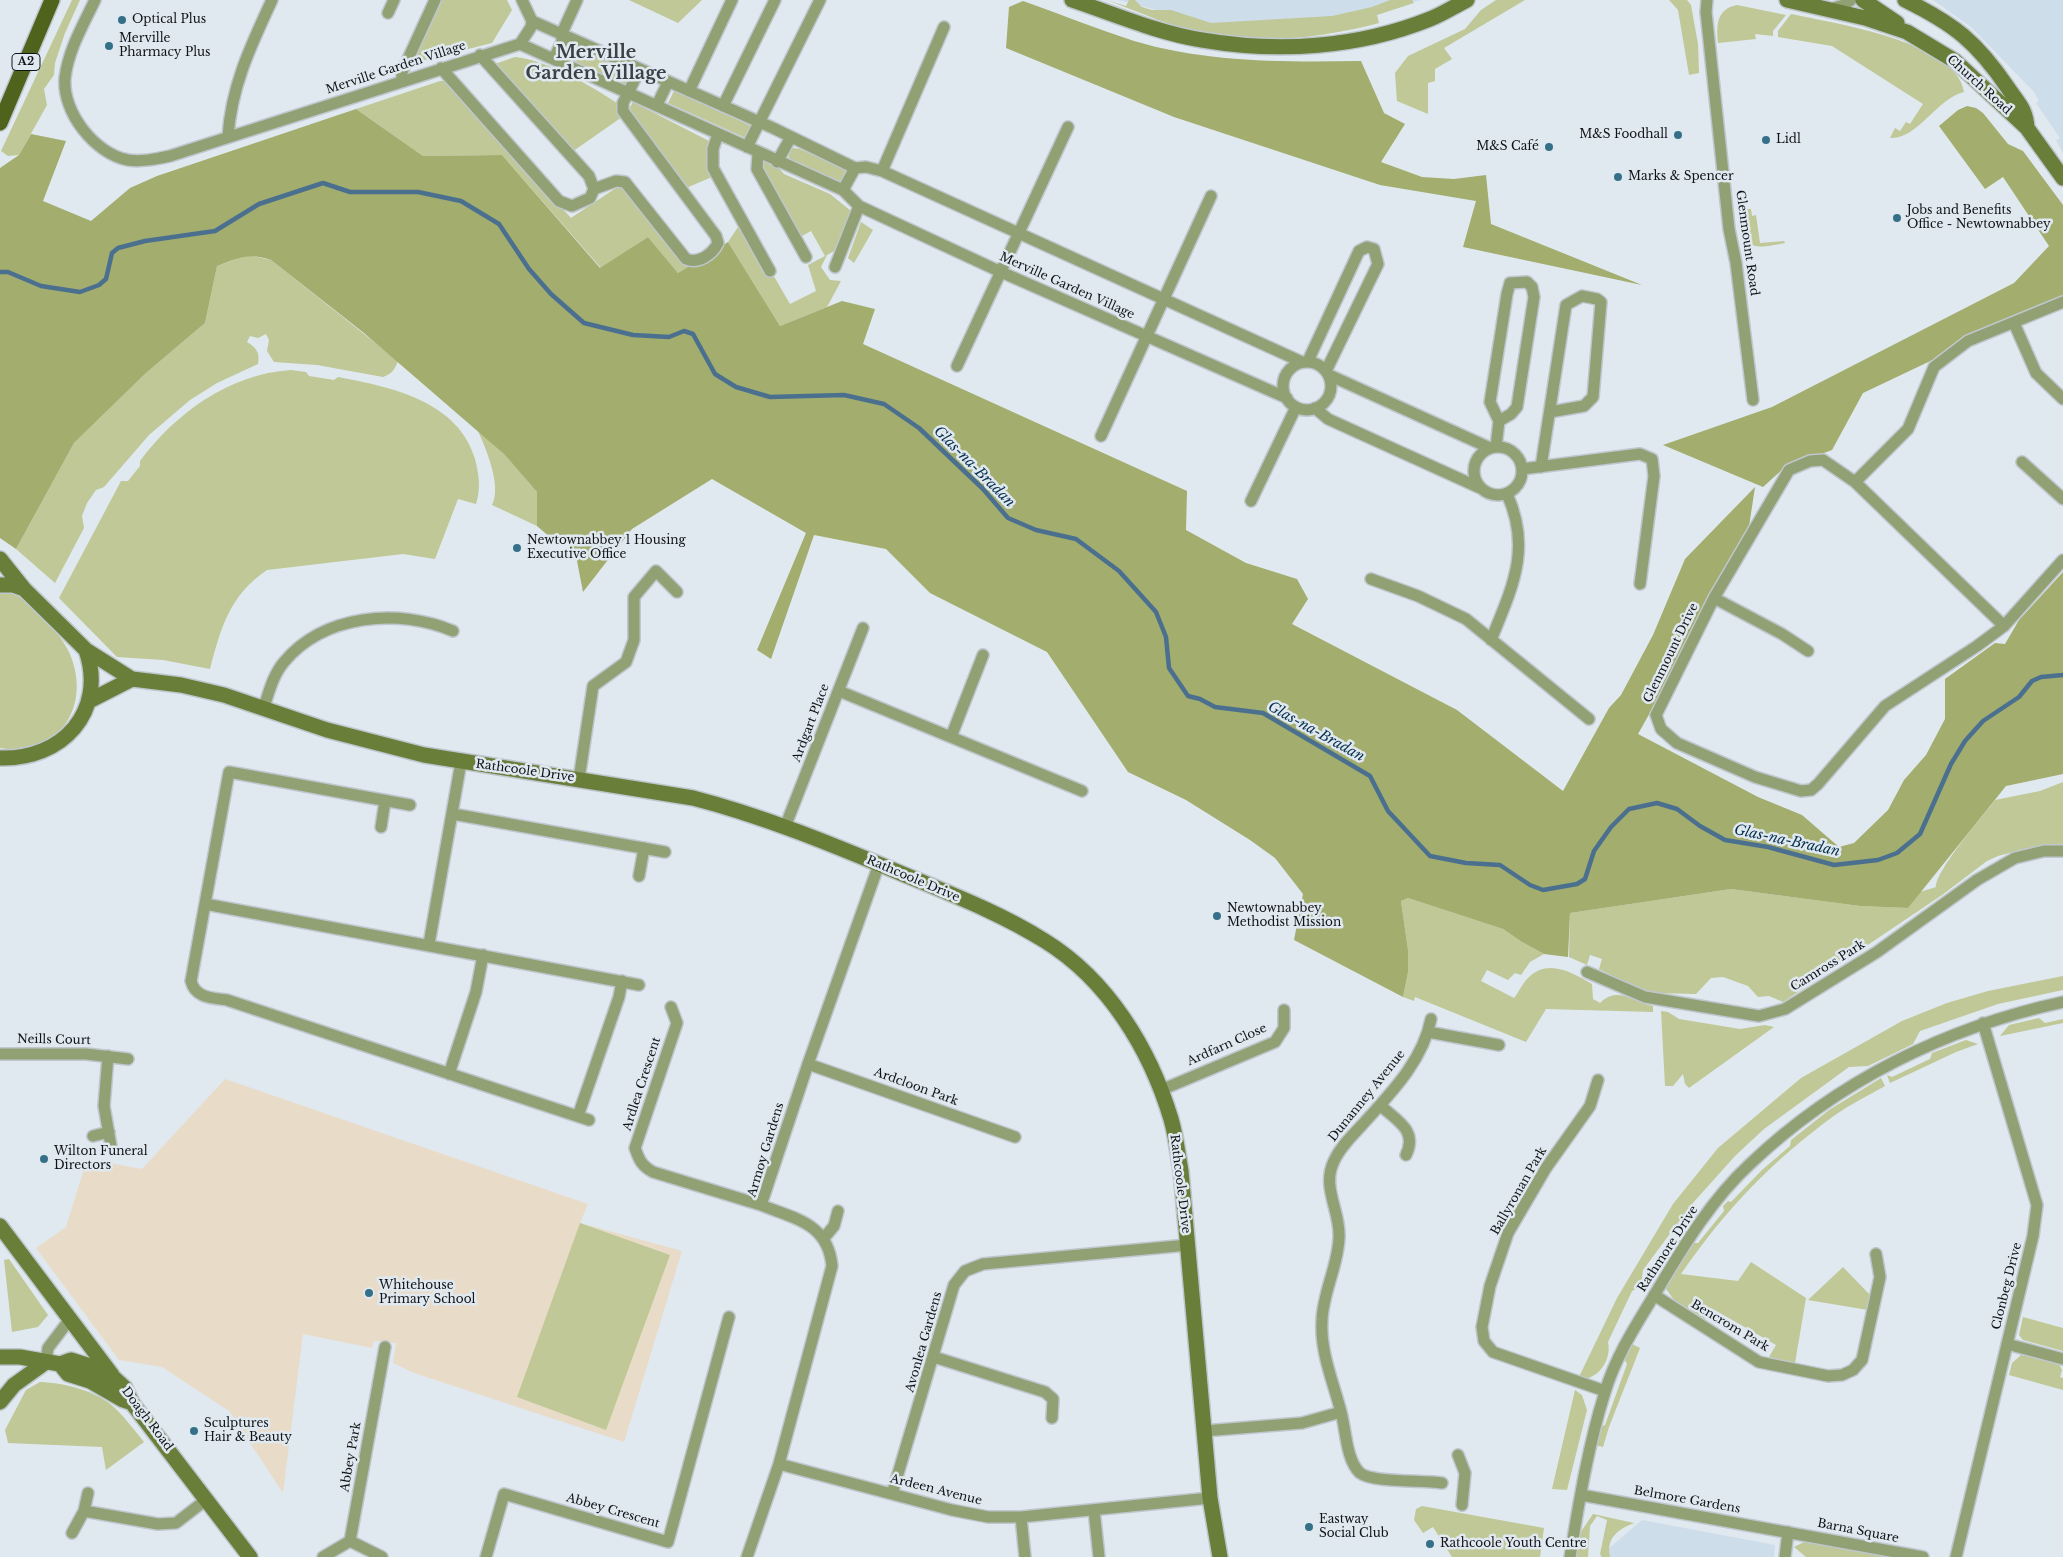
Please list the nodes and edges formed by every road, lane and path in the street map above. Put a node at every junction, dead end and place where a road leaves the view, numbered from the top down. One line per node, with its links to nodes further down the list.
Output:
1 (52, 0): 36 (main road, A2)
2 (95, 0): 40 (street, Merville Garden Village)
3 (272, 0): 40 (street)
4 (394, 0): 19 (street)
5 (436, 0): 29 (street)
6 (522, 0): 20 (street)
7 (577, 0): 23 (street)
8 (732, 0): 31 (street)
9 (775, 0): 34 (street)
10 (820, 0): 35 (street)
11 (1072, 0): 12 (street)
12 (1467, 0)
13 (1707, 0): 66 (street, Glenmount Road)
14 (1787, 0): 18 (street, Church Road)
15 (1851, 0): 18 (street)
16 (1863, 0): 22 (street)
17 (1905, 0): 38 (street, Church Road)
18 (1826, 9): 22 (street, Church Road)
19 (388, 13)
20 (532, 21): 23 (street); 24 (street)
21 (944, 27): 46 (street)
22 (1907, 32): 38 (street, Church Road)
23 (562, 33): 26 (street); 28 (street)
24 (520, 44): 25 (street, Merville Garden Village); 26 (street, Merville Garden Village)
25 (480, 55): 27 (street, Merville Garden Village); 48 (street)
26 (554, 58): 32 (street, Merville Garden Village)
27 (441, 68): 29 (street, Merville Garden Village); 48 (street)
28 (640, 69): 30 (street); 32 (street)
29 (402, 80): 40 (street, Merville Garden Village)
30 (668, 82): 31 (street); 33 (street)
31 (689, 91): 34 (street)
32 (628, 92): 33 (street, Merville Garden Village); 48 (street)
33 (657, 105): 39 (street, Merville Garden Village)
34 (723, 106): 35 (street)
35 (759, 122): 41 (street); 42 (street)
36 (0, 124)
37 (1068, 126): 52 (street)
38 (2027, 128): 47 (street, Church Road)
39 (718, 134): 42 (street, Merville Garden Village); 55 (street)
40 (228, 137)
41 (792, 137): 44 (street); 45 (street)
42 (747, 147): 43 (street, Merville Garden Village)
43 (758, 152): 44 (street, Merville Garden Village); 53 (street)
44 (777, 162): 49 (street, Merville Garden Village)
45 (855, 168): 46 (street); 49 (street)
46 (882, 171): 52 (street)
47 (2063, 178)
48 (594, 189)
49 (843, 190): 51 (street, Merville Garden Village)
50 (1211, 196): 57 (street)
51 (859, 206): 54 (street); 56 (street, Merville Garden Village)
52 (1018, 232): 56 (street); 57 (street)
53 (806, 257)
54 (834, 266)
55 (770, 271)
56 (1000, 272): 60 (street, Merville Garden Village); 62 (street)
57 (1164, 298): 60 (street); 61 (street)
58 (2063, 302): 59 (street)
59 (2014, 323): 65 (street); 76 (street)
60 (1146, 336): 64 (street, Merville Garden Village); 71 (street)
61 (1305, 362): 63 (street); 63 (street); 64 (street)
62 (957, 366)
63 (1328, 373): 68 (street); 72 (street)
64 (1287, 398): 67 (street)
65 (2063, 399)
66 (1753, 400)
67 (1296, 407): 68 (street); 80 (street)
68 (1315, 408): 77 (street)
69 (1550, 412): 69 (street); 74 (street)
70 (1499, 421): 70 (street); 72 (street)
71 (1101, 436)
72 (1493, 448): 75 (street); 77 (street)
73 (2022, 462): 79 (street)
74 (1541, 467): 75 (street); 84 (street)
75 (1522, 469): 78 (street)
76 (1855, 482): 88 (street, Glenmount Drive); 89 (street, Glenmount Drive)
77 (1480, 488): 78 (street)
78 (1506, 494): 92 (street)
79 (2063, 499)
80 (1251, 501)
81 (0, 560): 86 (street, Rathcoole Drive)
82 (2063, 560): 89 (street, Glenmount Drive)
83 (1371, 579): 92 (street)
84 (1640, 584)
85 (0, 585): 86 (street)
86 (24, 589): 93 (street, Rathcoole Drive)
87 (677, 592): 104 (street)
88 (1714, 598): 89 (street, Glenmount Drive); 94 (street)
89 (2004, 626)
90 (863, 628): 97 (street, Ardgart Place)
91 (454, 631): 99 (street)
92 (1491, 640): 100 (street)
93 (86, 650): 96 (street, Rathcoole Drive); 98 (street)
94 (1808, 651)
95 (983, 655): 101 (street)
96 (132, 679): 98 (street); 99 (street, Rathcoole Drive)
97 (839, 691): 101 (street); 110 (street, Ardgart Place)
98 (89, 701): 102 (street)
99 (264, 707): 103 (street, Rathcoole Drive)
100 (1589, 719)
101 (951, 737): 105 (street)
102 (0, 758)
103 (461, 762): 104 (street, Rathcoole Drive); 108 (street)
104 (579, 779): 110 (street, Rathcoole Drive)
105 (1082, 791)
106 (385, 801): 107 (street); 109 (street); 116 (street)
107 (410, 805)
108 (453, 814): 111 (street); 117 (street)
109 (380, 827)
110 (785, 827): 114 (street, Rathcoole Drive)
111 (644, 848): 113 (street); 115 (street)
112 (2063, 851): 119 (street, Camross Park)
113 (665, 852)
114 (879, 864): 132 (street, Armoy Gardens); 135 (street, Rathcoole Drive)
115 (639, 876)
116 (205, 904): 117 (street); 133 (street)
117 (429, 944): 118 (street)
118 (483, 955): 120 (street); 133 (street)
119 (1587, 972)
120 (622, 981): 121 (street); 133 (street)
121 (639, 985)
122 (2063, 1002): 126 (street, Rathmore Drive)
123 (672, 1007): 142 (street, Ardlea Crescent)
124 (1284, 1010): 135 (street, Ardfarn Close)
125 (1431, 1019): 127 (street, Dunanney Avenue)
126 (1983, 1024): 148 (street, Rathmore Drive); 151 (street, Clonbeg Drive)
127 (1428, 1032): 128 (street); 136 (street, Dunanney Avenue)
128 (1499, 1045)
129 (0, 1054): 130 (street, Neills Court)
130 (108, 1056): 131 (street, Neills Court); 137 (street)
131 (128, 1059)
132 (808, 1064): 139 (street, Ardcloon Park); 142 (street, Armoy Gardens)
133 (449, 1074)
134 (1598, 1080): 158 (street, Ballyronan Park)
135 (1161, 1090): 146 (street, Rathcoole Drive)
136 (1380, 1105): 141 (street); 161 (street, Dunanney Avenue)
137 (108, 1132): 138 (street); 140 (street)
138 (93, 1136)
139 (1015, 1137)
140 (111, 1146)
141 (1406, 1155)
142 (761, 1205): 145 (street, Armoy Gardens)
143 (838, 1211): 145 (street)
144 (0, 1226): 150 (street)
145 (824, 1238): 165 (street)
146 (1188, 1245): 154 (street, Avonlea Gardens); 163 (street, Rathcoole Drive)
147 (1876, 1254): 148 (street, Bencrom Park)
148 (1654, 1296): 158 (street, Rathmore Drive)
149 (729, 1317): 182 (street, Abbey Crescent)
150 (70, 1319): 156 (street); 157 (street)
151 (2007, 1344): 155 (street); 190 (street, Clonbeg Drive)
152 (385, 1347): 178 (street, Abbey Park)
153 (0, 1357): 156 (street, Doagh Road)
154 (934, 1357): 162 (street); 168 (street, Avonlea Gardens)
155 (2063, 1359)
156 (53, 1363): 157 (street, Doagh Road); 159 (street); 160 (street)
157 (113, 1377): 160 (street, Doagh Road)
158 (1605, 1391): 169 (street, Rathmore Drive)
159 (0, 1402)
160 (132, 1403): 171 (street, Doagh Road)
161 (1341, 1412): 163 (street); 166 (street, Dunanney Avenue)
162 (1052, 1418)
163 (1204, 1431): 170 (street, Rathcoole Drive)
164 (1458, 1455): 172 (street)
165 (779, 1464): 168 (street, Ardeen Avenue); 183 (street)
166 (1442, 1483)
167 (88, 1492): 174 (street)
168 (892, 1494): 175 (street, Ardeen Avenue)
169 (1581, 1495): 176 (street, Belmore Gardens); 187 (street, Rathmore Drive)
170 (1210, 1498): 173 (street, Ardeen Avenue); 186 (street, Rathcoole Drive)
171 (207, 1499): 174 (street); 179 (street, Doagh Road)
172 (1462, 1504)
173 (1094, 1510): 175 (street, Ardeen Avenue); 185 (street)
174 (84, 1511): 177 (street)
175 (1021, 1518): 184 (street)
176 (1788, 1532): 188 (street); 189 (street, Barna Square)
177 (72, 1533)
178 (350, 1541): 180 (street); 181 (street)
179 (250, 1557)
180 (323, 1557)
181 (382, 1557)
182 (486, 1557)
183 (746, 1557)
184 (1026, 1557)
185 (1100, 1557)
186 (1220, 1557)
187 (1570, 1557)
188 (1784, 1557)
189 (1923, 1557)
190 (1956, 1557)

